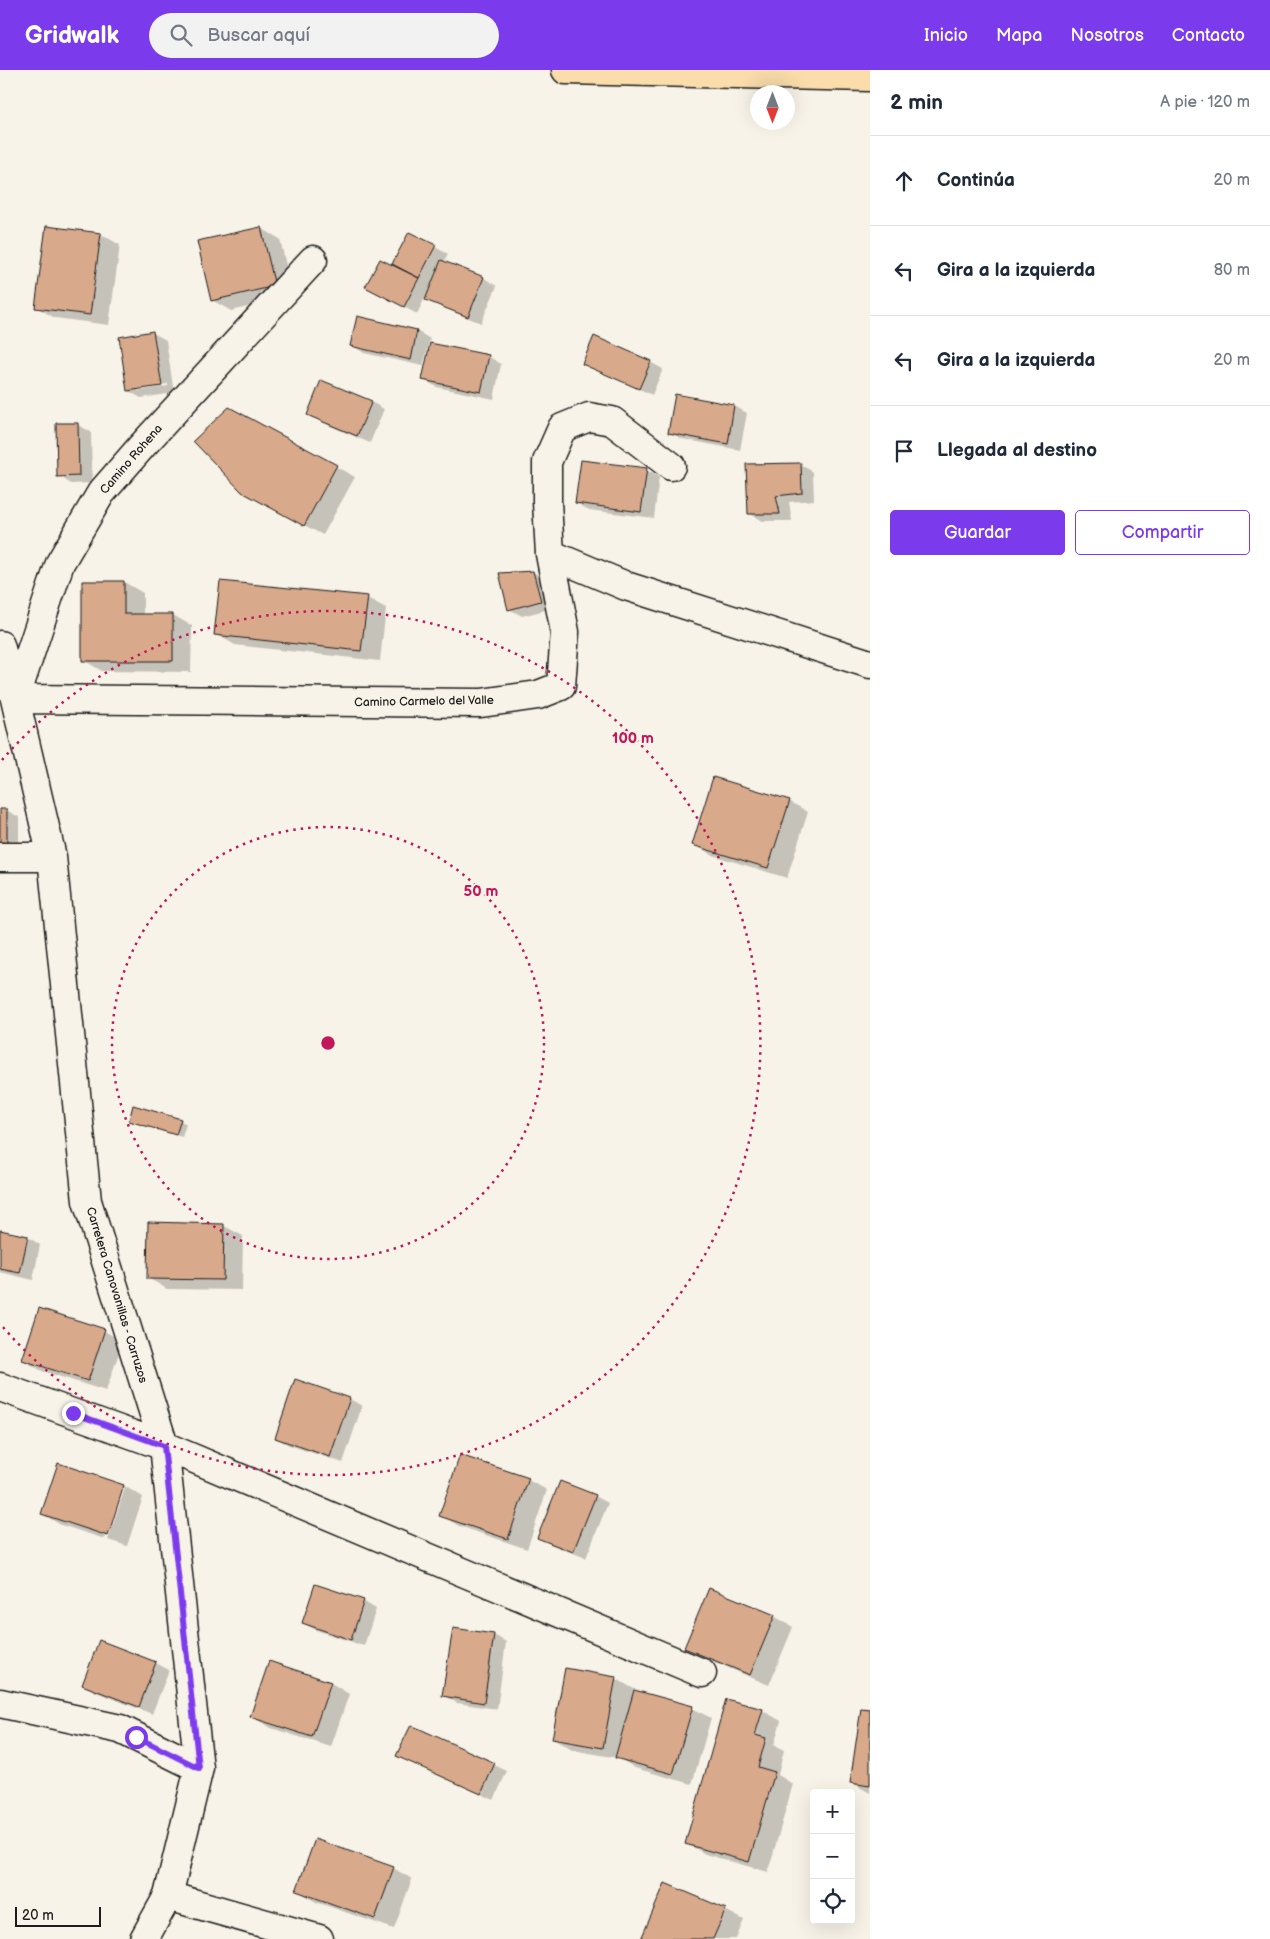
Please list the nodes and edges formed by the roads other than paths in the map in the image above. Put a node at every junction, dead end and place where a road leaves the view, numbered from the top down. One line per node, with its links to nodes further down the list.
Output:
1 (566, 70): 2 (highway)
2 (870, 76)
3 (313, 260): 8 (street, Camino Rohena)
4 (671, 466): 5 (street, Camino Carmelo del Valle)
5 (550, 554): 7 (street); 8 (street, Camino Carmelo del Valle)
6 (0, 645): 8 (street, Carretera Canovanillas - Carruzos)
7 (870, 664)
8 (15, 699): 10 (street, Carretera Canovanillas - Carruzos)
9 (0, 857): 10 (street)
10 (52, 857): 12 (street, Carretera Canovanillas - Carruzos)
11 (0, 1387): 12 (street)
12 (164, 1446): 13 (street); 15 (street, Carretera Canovanillas - Carruzos)
13 (702, 1673)
14 (0, 1703): 15 (street)
15 (199, 1768): 16 (street, Carretera Canovanillas - Carruzos)
16 (168, 1896): 17 (street, Carretera Canovanillas - Carruzos); 18 (street)
17 (144, 1939)
18 (319, 1939)

